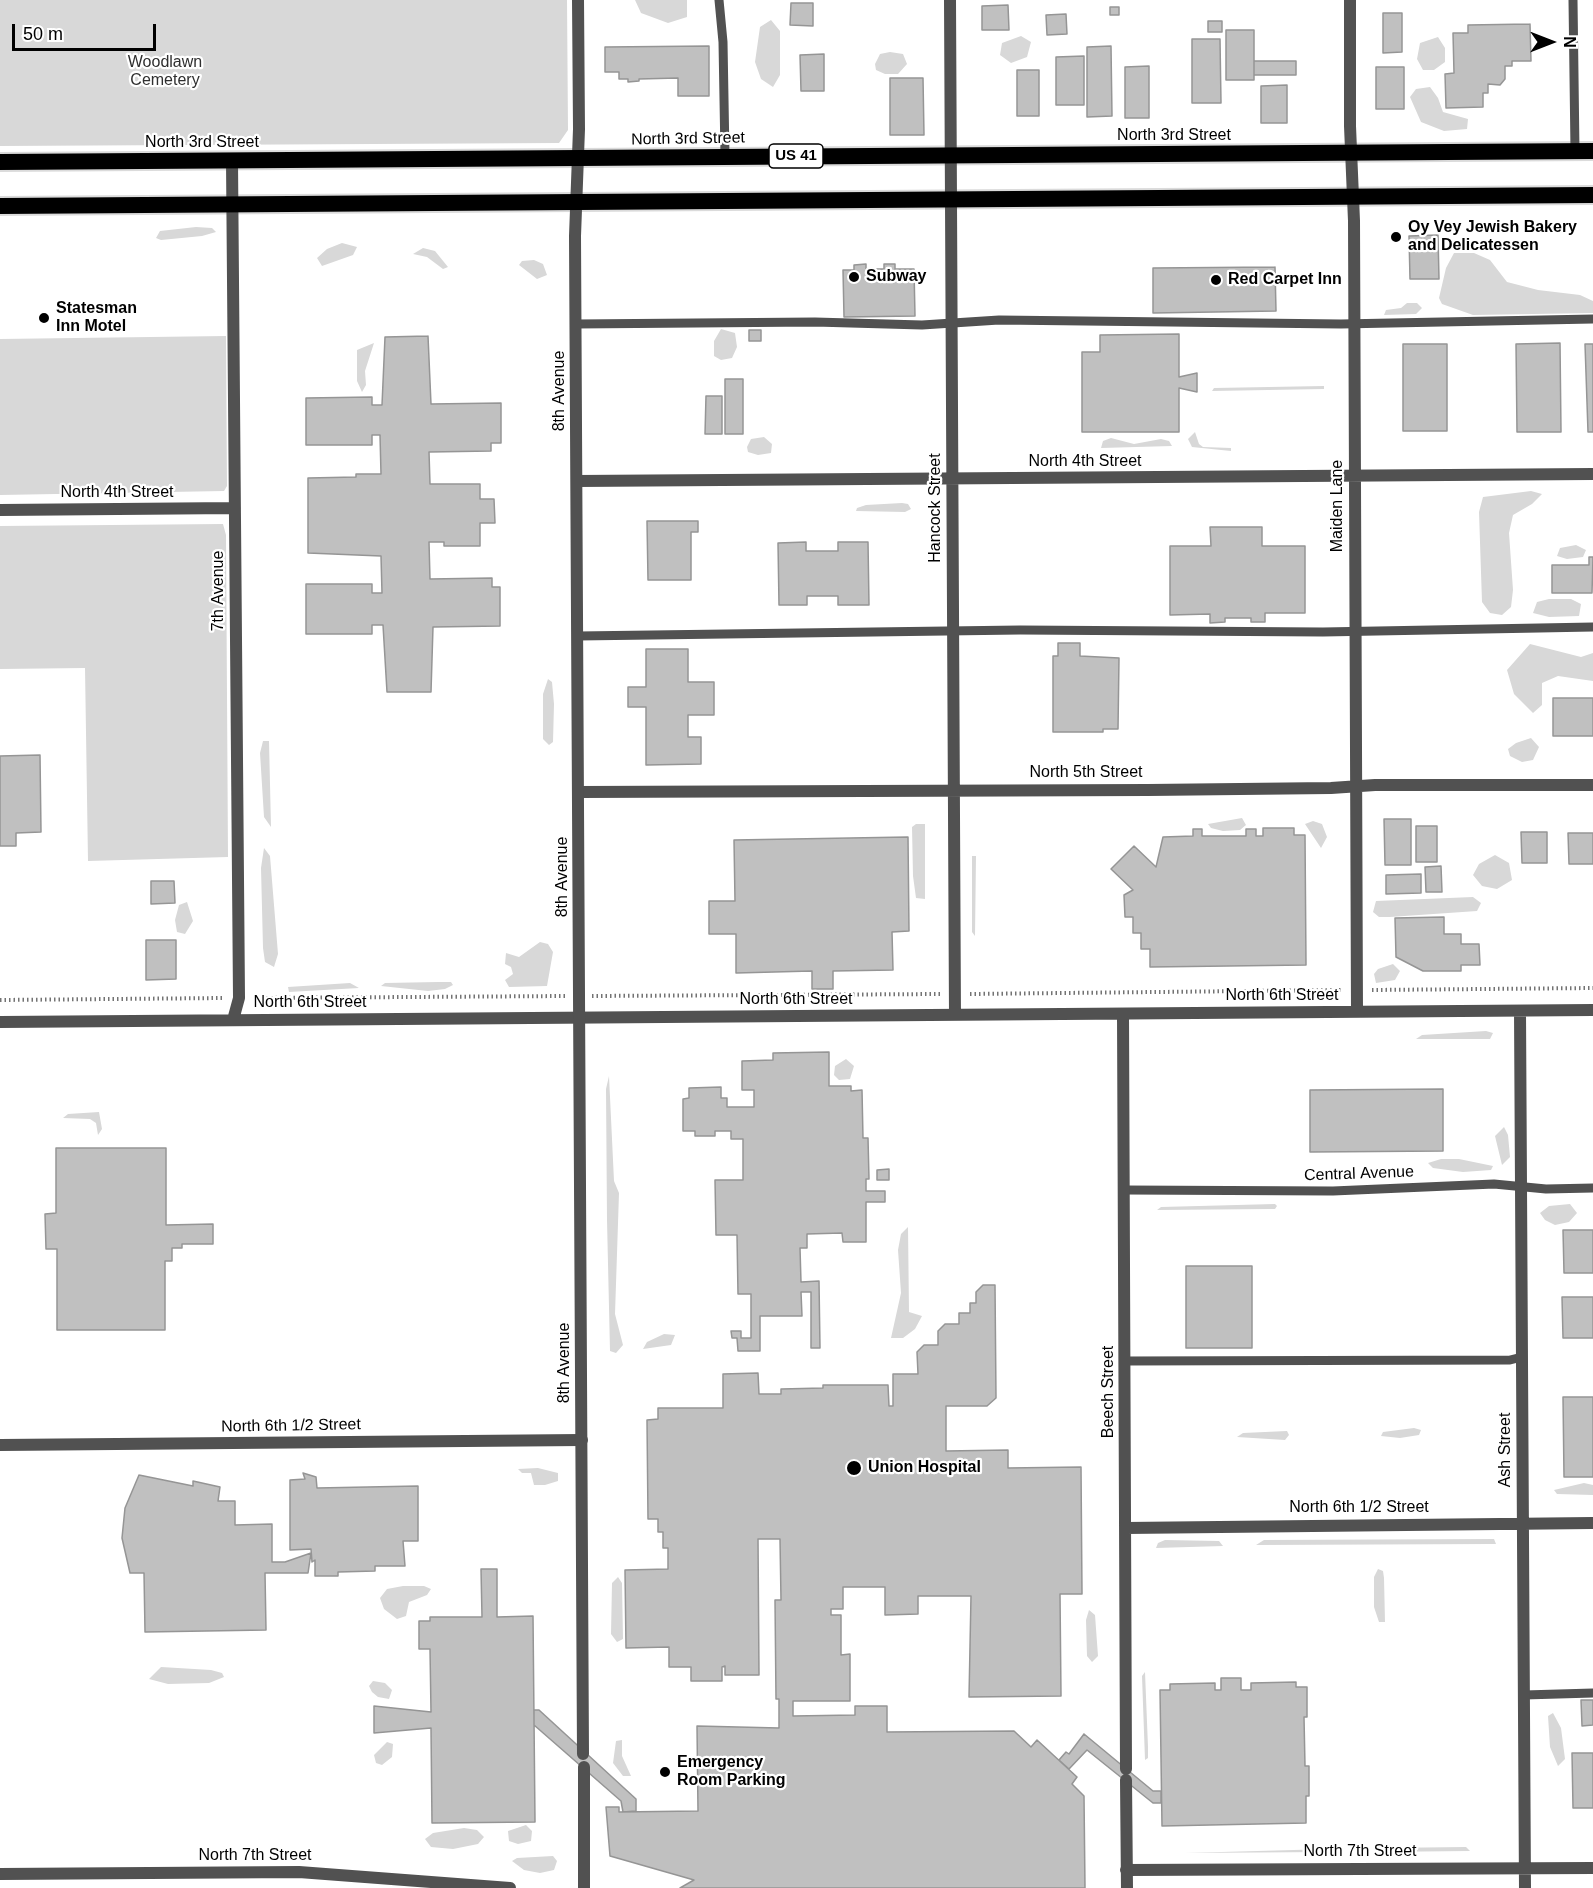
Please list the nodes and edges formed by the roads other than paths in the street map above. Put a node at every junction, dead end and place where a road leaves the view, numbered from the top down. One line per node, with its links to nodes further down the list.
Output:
1 (578, 0): 11 (street, 8th Avenue)
2 (719, 0): 10 (lane)
3 (950, 0): 9 (street, Hancock Street)
4 (1350, 0): 8 (street, Maiden Lane)
5 (1573, 0): 6 (lane)
6 (1575, 151): 7 (highway, North 3rd Street / US 41); 8 (highway, North 3rd Street / US 41)
7 (1593, 151)
8 (1351, 153): 9 (highway, North 3rd Street / US 41); 15 (street, Maiden Lane)
9 (951, 155): 10 (highway, North 3rd Street / US 41); 16 (street, Hancock Street)
10 (725, 156): 11 (highway, North 3rd Street / US 41)
11 (578, 158): 12 (highway, North 3rd Street / US 41); 17 (street, 8th Avenue)
12 (232, 160): 13 (highway, North 3rd Street / US 41); 18 (street, 7th Avenue)
13 (0, 162)
14 (1593, 195): 15 (highway)
15 (1353, 196): 16 (highway); 21 (street, Maiden Lane)
16 (951, 199): 17 (highway); 23 (street, Hancock Street)
17 (576, 202): 18 (highway); 22 (street, 8th Avenue)
18 (232, 205): 19 (highway); 28 (street, 7th Avenue)
19 (0, 206)
20 (1593, 319): 21 (lane)
21 (1354, 323): 23 (lane); 25 (street, Maiden Lane)
22 (576, 324): 23 (lane); 27 (street, 8th Avenue)
23 (952, 325): 26 (street, Hancock Street)
24 (1593, 474): 25 (street, North 4th Street)
25 (1354, 477): 26 (street, North 4th Street); 32 (street, Maiden Lane)
26 (952, 479): 27 (street, North 4th Street); 31 (street, Hancock Street)
27 (577, 481): 33 (street, 8th Avenue)
28 (235, 508): 29 (street, North 4th Street); 44 (street, 7th Avenue)
29 (0, 510)
30 (1593, 627): 32 (lane)
31 (954, 631): 32 (lane); 33 (lane); 36 (street, Hancock Street)
32 (1355, 631): 35 (street, Maiden Lane)
33 (578, 636): 37 (street, 8th Avenue)
34 (1593, 785): 35 (street, North 5th Street)
35 (1356, 786): 36 (street, North 5th Street); 40 (street, Maiden Lane)
36 (954, 790): 37 (street, North 5th Street); 42 (street, Hancock Street)
37 (579, 792): 43 (street, 8th Avenue)
38 (1593, 1010): 39 (street, North 6th Street)
39 (1520, 1011): 40 (street, North 6th Street); 46 (street, Ash Street)
40 (1357, 1012): 41 (street, North 6th Street)
41 (1123, 1014): 42 (street, North 6th Street); 48 (street, Beech Street)
42 (955, 1015): 43 (street, North 6th Street)
43 (580, 1018): 44 (street, North 6th Street); 51 (street, 8th Avenue)
44 (232, 1020): 45 (street, North 6th Street)
45 (0, 1022)
46 (1521, 1187): 47 (lane, Central Avenue); 48 (lane, Central Avenue); 49 (street, Ash Street)
47 (1593, 1188)
48 (1125, 1190): 50 (street, Beech Street)
49 (1522, 1357): 50 (lane); 53 (street, Ash Street)
50 (1125, 1361): 55 (street, Beech Street)
51 (582, 1440): 52 (street, North 6th 1/2 Street); 63 (street, 8th Avenue)
52 (0, 1445)
53 (1523, 1523): 54 (street, North 6th 1/2 Street); 55 (street, North 6th 1/2 Street); 57 (street, Ash Street)
54 (1593, 1523)
55 (1126, 1528): 60 (street, Beech Street)
56 (1593, 1693): 57 (lane)
57 (1524, 1695): 58 (street, Ash Street)
58 (1525, 1868): 59 (street, North 7th Street); 60 (street, North 7th Street); 65 (street, Ash Street)
59 (1593, 1868)
60 (1126, 1870): 64 (street, Beech Street)
61 (0, 1874): 62 (street, North 7th Street)
62 (510, 1888)
63 (584, 1888)
64 (1126, 1888)
65 (1525, 1888)

